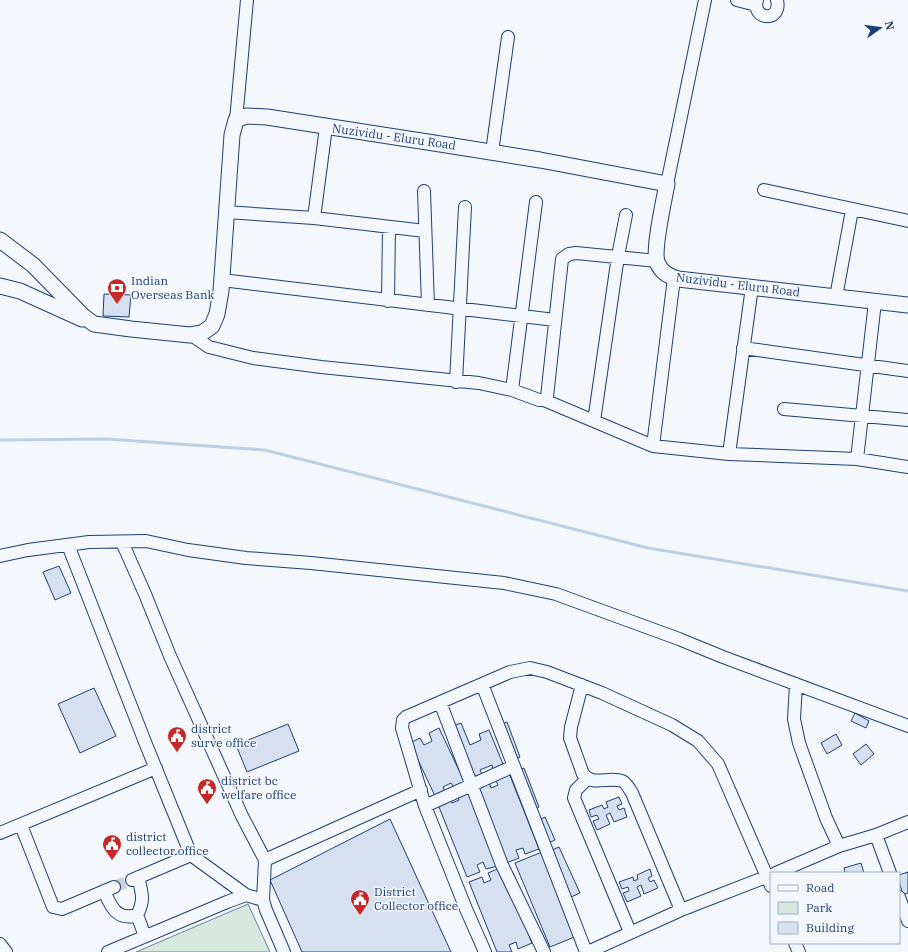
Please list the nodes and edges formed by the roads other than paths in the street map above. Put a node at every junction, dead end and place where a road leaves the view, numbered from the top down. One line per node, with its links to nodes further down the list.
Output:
1 (247, 0): 7 (street)
2 (705, 0): 10 (street)
3 (737, 0): 5 (street)
4 (777, 0): 5 (street)
5 (757, 2)
6 (508, 37): 9 (street)
7 (236, 120): 8 (main road, Nuzividu - Eluru Road); 16 (main road)
8 (326, 127): 9 (main road, Nuzividu - Eluru Road); 18 (street)
9 (492, 152): 10 (main road, Nuzividu - Eluru Road)
10 (667, 184): 24 (main road)
11 (764, 190): 15 (street)
12 (424, 191): 21 (street)
13 (536, 202): 35 (street)
14 (465, 207): 34 (street)
15 (852, 210): 19 (street); 29 (street)
16 (226, 212): 18 (street); 26 (main road)
17 (626, 215): 23 (street)
18 (314, 218): 20 (street)
19 (908, 221)
20 (389, 228): 21 (street); 30 (street)
21 (425, 231): 33 (street)
22 (0, 240): 37 (main road)
23 (618, 256): 24 (street); 36 (street); 47 (street)
24 (657, 261): 25 (main road, Nuzividu - Eluru Road)
25 (674, 278): 28 (main road, Nuzividu - Eluru Road); 49 (street)
26 (222, 280): 30 (street); 38 (main road)
27 (0, 286): 37 (main road)
28 (752, 287): 29 (main road, Nuzividu - Eluru Road); 39 (street)
29 (836, 297): 31 (main road, Nuzividu - Eluru Road)
30 (388, 301): 33 (street)
31 (875, 302): 32 (main road, Nuzividu - Eluru Road); 40 (street)
32 (908, 305)
33 (428, 306): 34 (street)
34 (460, 309): 35 (street); 42 (street)
35 (521, 316): 36 (street); 43 (street)
36 (555, 320): 44 (street)
37 (94, 324): 38 (main road)
38 (190, 334): 42 (street)
39 (743, 348): 40 (street); 50 (street)
40 (868, 366): 41 (street); 46 (street)
41 (908, 371)
42 (456, 382): 43 (street)
43 (512, 390): 44 (street)
44 (544, 400): 47 (street)
45 (784, 409): 46 (street)
46 (862, 415): 48 (street); 51 (street)
47 (594, 420): 49 (street)
48 (908, 420)
49 (653, 446): 50 (street)
50 (729, 454): 51 (street)
51 (857, 459): 52 (street)
52 (908, 467)
53 (122, 542): 54 (street); 57 (street); 73 (street)
54 (68, 545): 55 (street); 62 (street)
55 (0, 556)
56 (482, 684): 58 (street); 59 (street); 61 (street)
57 (796, 684): 60 (street); 71 (street)
58 (582, 685): 63 (street); 76 (street)
59 (440, 702): 64 (street); 65 (street)
60 (908, 726)
61 (514, 766): 64 (street); 92 (street)
62 (156, 768): 68 (street); 72 (street)
63 (587, 779): 81 (street); 84 (street)
64 (471, 785): 66 (street); 91 (street)
65 (421, 790): 66 (street); 73 (street)
66 (425, 806): 90 (street)
67 (908, 822): 70 (street)
68 (21, 825): 69 (street); 82 (street)
69 (0, 833)
70 (876, 835): 71 (street); 75 (street)
71 (839, 846): 74 (street)
72 (191, 855): 78 (street); 82 (street)
73 (265, 860): 79 (street)
74 (784, 872)
75 (890, 872)
76 (770, 876)
77 (770, 878): 81 (street)
78 (246, 895): 79 (street); 85 (street)
79 (262, 900): 89 (street)
80 (900, 900): 83 (street)
81 (681, 910): 84 (street)
82 (137, 915): 85 (street)
83 (908, 922)
84 (630, 932): 92 (street)
85 (145, 936): 88 (street)
86 (0, 944): 87 (street)
87 (6, 952)
88 (108, 952)
89 (284, 952)
90 (485, 952)
91 (544, 952)
92 (587, 952)

